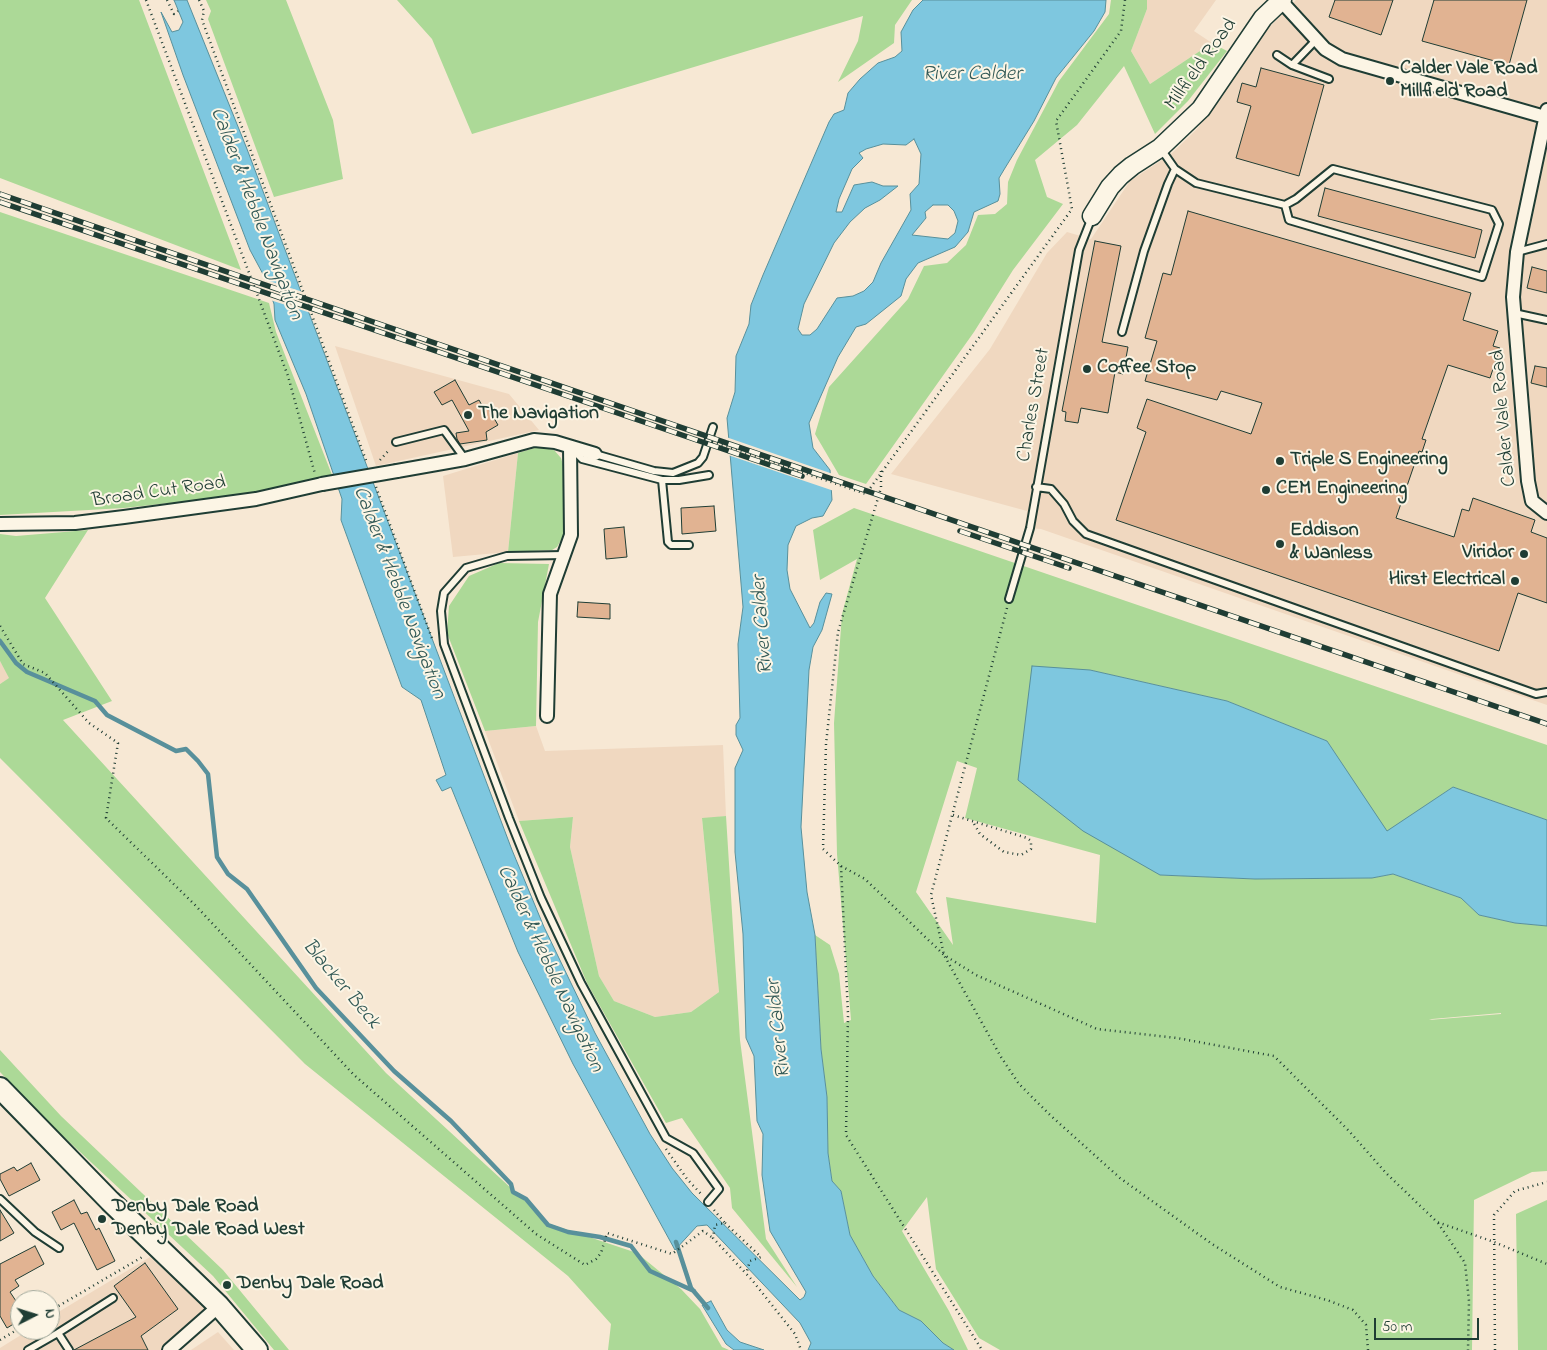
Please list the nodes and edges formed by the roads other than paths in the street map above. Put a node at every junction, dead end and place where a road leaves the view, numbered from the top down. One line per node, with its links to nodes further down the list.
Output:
1 (1282, 0): 2 (street, Calder Vale Road); 7 (street, Millfield Road)
2 (1316, 40): 4 (lane); 6 (street, Calder Vale Road)
3 (1277, 55): 4 (lane)
4 (1292, 65): 5 (lane)
5 (1329, 79)
6 (1546, 114): 12 (street, Calder Vale Road)
7 (1160, 148): 8 (lane); 10 (street, Millfield Road)
8 (1175, 170): 9 (lane); 15 (lane)
9 (1285, 206): 9 (lane)
10 (1092, 216): 23 (lane, Charles Street)
11 (1547, 244): 12 (lane)
12 (1517, 252): 13 (street, Calder Vale Road)
13 (1514, 313): 14 (lane); 24 (street, Calder Vale Road)
14 (1547, 320)
15 (1122, 332)
16 (713, 427): 19 (lane)
17 (396, 442): 20 (lane)
18 (570, 447): 19 (street); 20 (street); 22 (lane); 27 (street)
19 (595, 454)
20 (465, 459): 25 (street, Broad Cut Road, bridge)
21 (709, 475): 22 (lane)
22 (662, 480): 26 (lane)
23 (1036, 487): 28 (lane, Charles Street); 29 (lane)
24 (1547, 513)
25 (0, 524)
26 (689, 545)
27 (564, 555): 30 (street); 33 (lane)
28 (1009, 599)
29 (1547, 692)
30 (548, 716)
31 (0, 1088): 36 (main road)
32 (0, 1199): 34 (lane)
33 (708, 1202)
34 (59, 1248)
35 (113, 1298): 37 (lane)
36 (218, 1306): 42 (street); 43 (main road)
37 (60, 1331)
38 (60, 1335): 41 (lane)
39 (45, 1340): 40 (lane)
40 (28, 1350)
41 (69, 1350)
42 (169, 1350)
43 (256, 1350)

